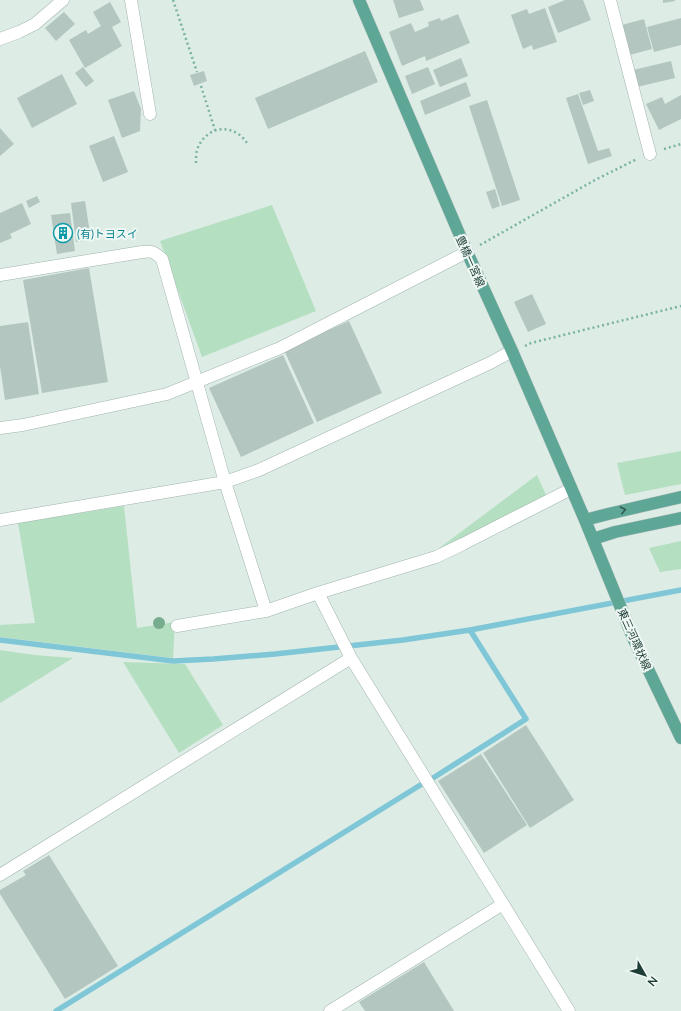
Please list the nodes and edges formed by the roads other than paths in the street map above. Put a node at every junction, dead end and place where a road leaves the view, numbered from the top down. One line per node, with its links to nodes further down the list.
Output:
1 (63, 0): 5 (street)
2 (131, 0): 6 (street)
3 (359, 0): 8 (main road, 豊橋一宮線)
4 (610, 0): 7 (street)
5 (0, 39)
6 (150, 114)
7 (650, 154)
8 (467, 252): 10 (main road, 豊橋一宮線); 11 (street)
9 (0, 275): 11 (street)
10 (512, 351): 13 (street); 14 (main road, 豊橋一宮線)
11 (196, 382): 12 (street); 13 (street)
12 (0, 428)
13 (225, 482): 17 (street); 21 (street)
14 (571, 489): 18 (main road, 豊橋一宮線); 20 (street)
15 (681, 497): 18 (main road, one-way to 15)
16 (681, 518): 19 (main road)
17 (0, 520)
18 (585, 520): 19 (main road, 東三河環状線)
19 (593, 539): 24 (main road, 東三河環状線)
20 (318, 593): 21 (street); 23 (street)
21 (266, 611): 22 (street)
22 (178, 626)
23 (351, 658): 25 (street); 26 (street)
24 (681, 738)
25 (0, 875)
26 (503, 904): 27 (street); 28 (street)
27 (330, 1011)
28 (569, 1011)

